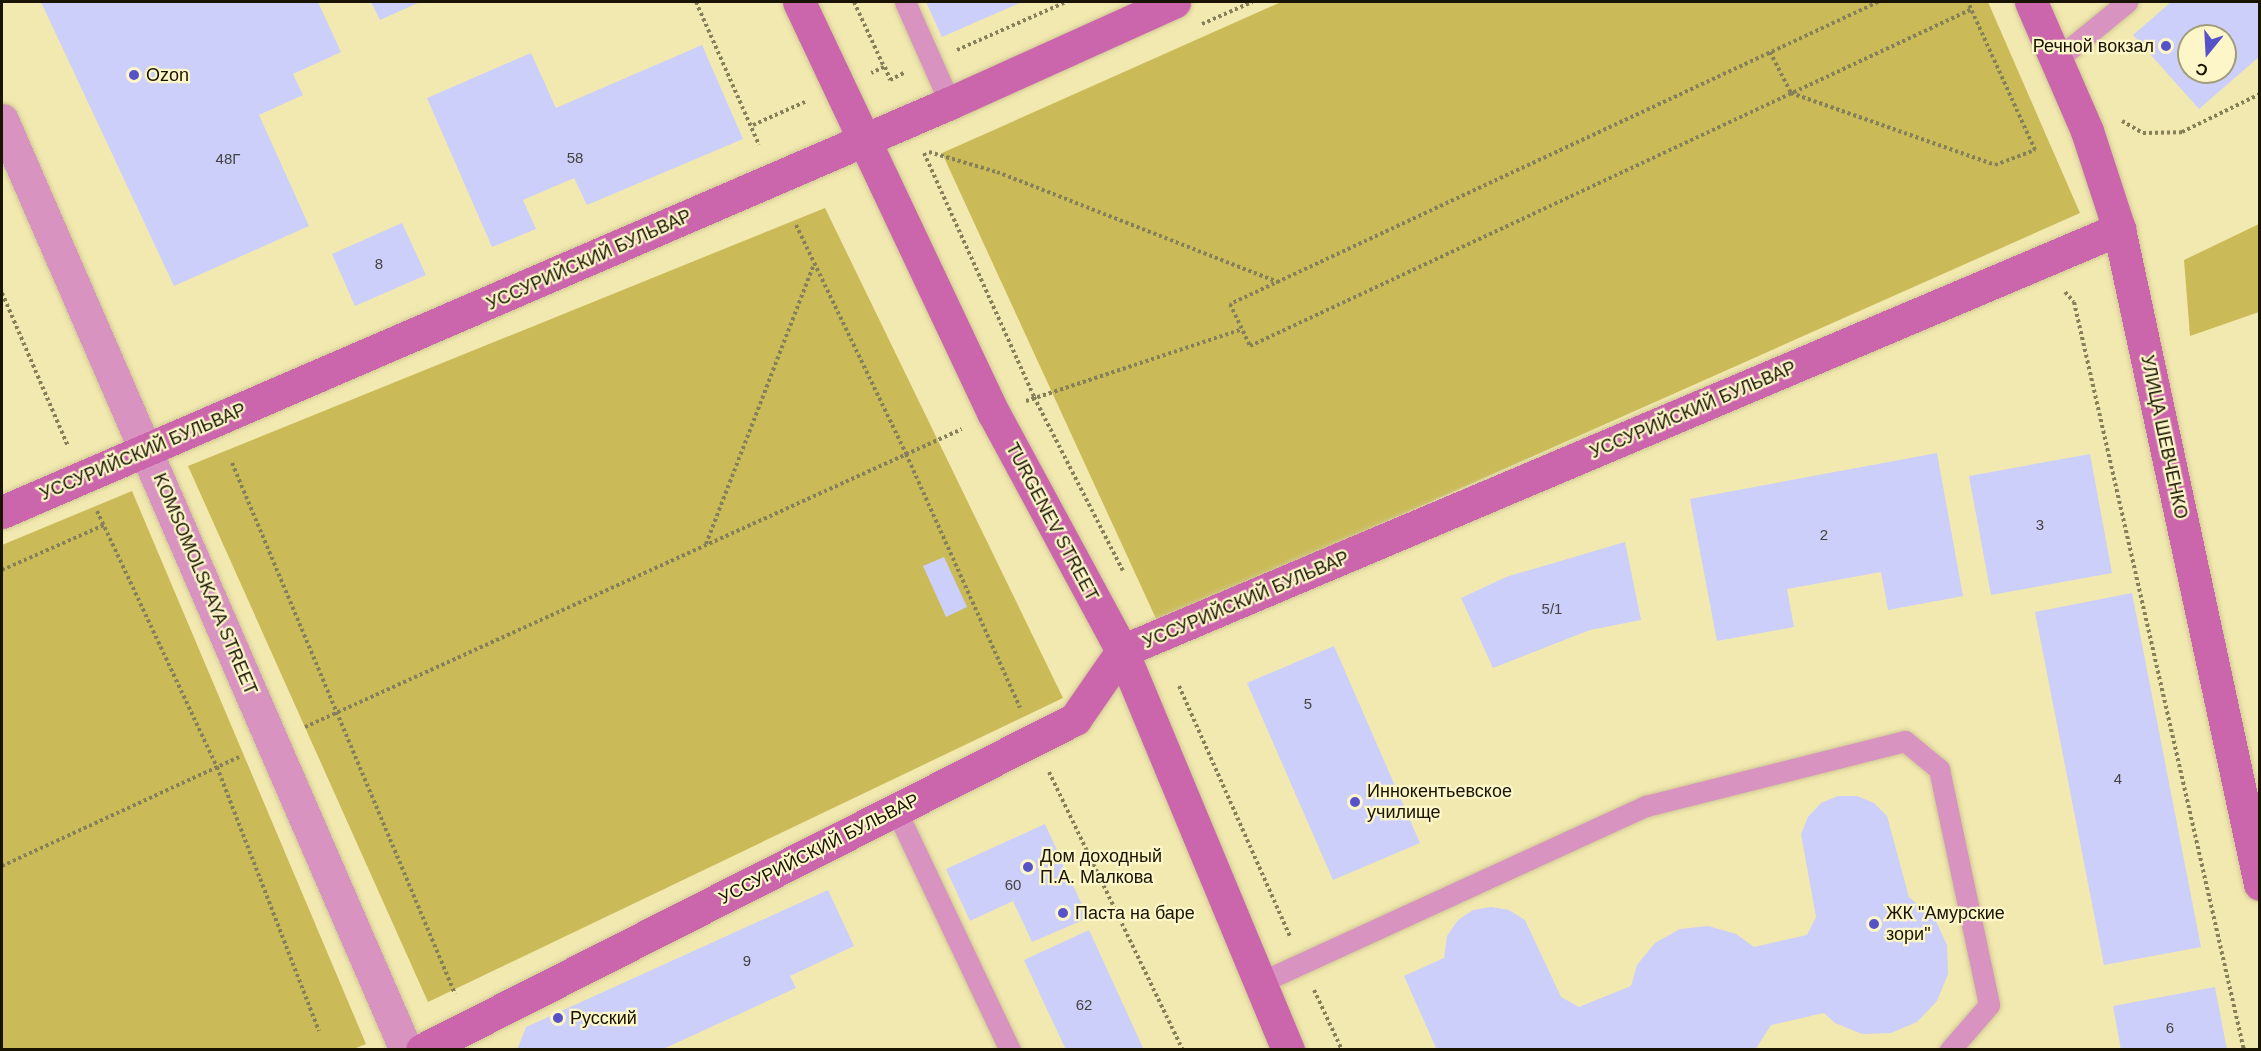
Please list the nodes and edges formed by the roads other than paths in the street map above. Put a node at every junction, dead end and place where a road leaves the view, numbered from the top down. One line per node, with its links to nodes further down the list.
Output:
1 (799, 2): 9 (street, TURGENEV STREET)
2 (904, 2): 7 (lane)
3 (1174, 2): 7 (street, УССУРИЙСКИЙ БУЛЬВАР)
4 (2031, 2): 6 (street, УЛИЦА ШЕВЧЕНКО)
5 (2127, 2): 6 (lane)
6 (2056, 60): 10 (street, УЛИЦА ШЕВЧЕНКО)
7 (950, 103): 9 (street, УССУРИЙСКИЙ БУЛЬВАР)
8 (2, 120): 11 (street, KOMSOMOLSKAYA STREET)
9 (864, 140): 11 (street, УССУРИЙСКИЙ БУЛЬВАР); 13 (street, TURGENEV STREET)
10 (2119, 229): 13 (street, УССУРИЙСКИЙ БУЛЬВАР); 14 (street, УЛИЦА ШЕВЧЕНКО)
11 (148, 451): 12 (street, УССУРИЙСКИЙ БУЛЬВАР); 18 (street, KOMSOMOLSKAYA STREET)
12 (2, 512)
13 (1122, 651): 15 (street, УССУРИЙСКИЙ БУЛЬВАР); 17 (street, TURGENEV STREET)
14 (2249, 788): 16 (street, УЛИЦА ШЕВЧЕНКО)
15 (896, 810): 19 (street, УССУРИЙСКИЙ БУЛЬВАР); 20 (lane)
16 (2259, 884)
17 (1259, 983): 21 (street, TURGENEV STREET); 22 (lane)
18 (406, 1050)
19 (422, 1050)
20 (1010, 1050)
21 (1287, 1050)
22 (1950, 1050)

